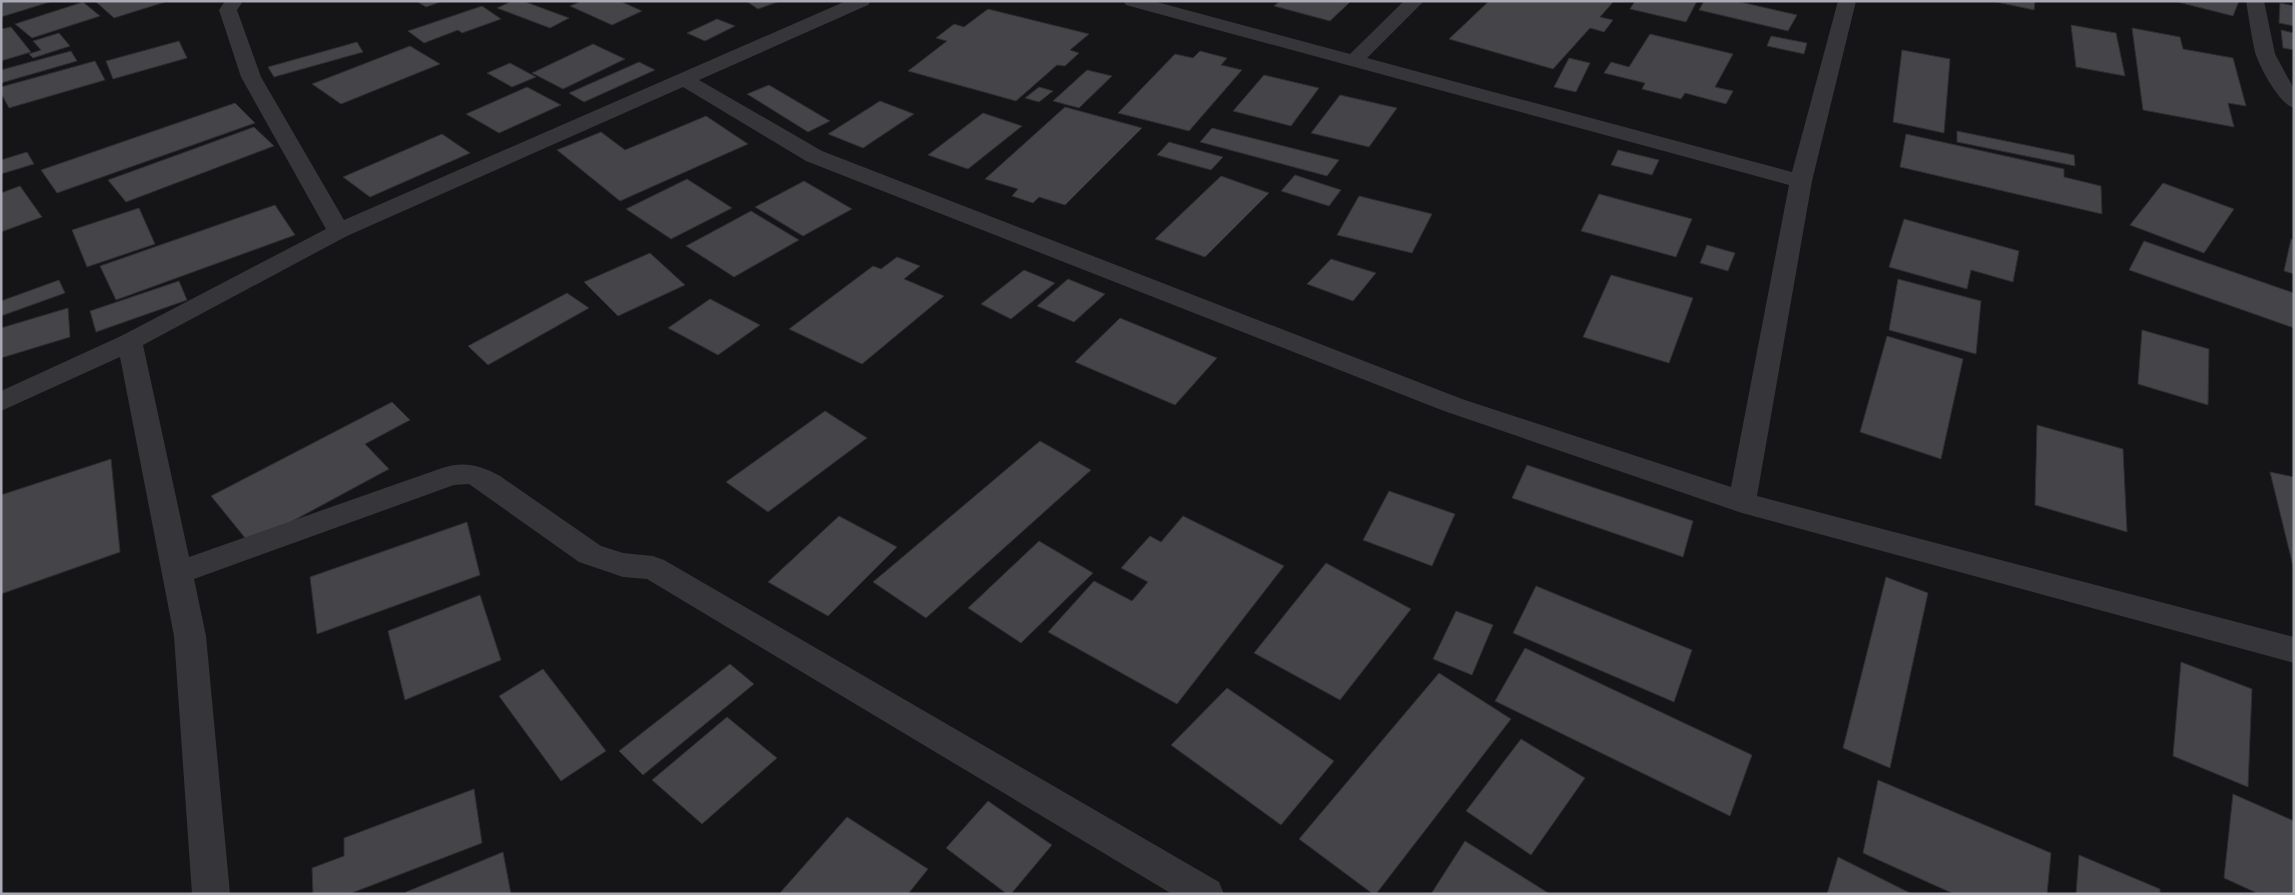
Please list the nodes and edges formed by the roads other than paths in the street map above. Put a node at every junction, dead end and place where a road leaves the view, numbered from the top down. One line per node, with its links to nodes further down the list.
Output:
1 (234, 1): 11 (street)
2 (862, 1): 8 (street)
3 (1132, 1): 7 (street)
4 (1415, 1): 7 (street)
5 (1847, 1): 10 (street)
6 (2255, 1): 9 (street)
7 (1354, 61): 10 (street)
8 (683, 79): 11 (street); 14 (street)
9 (2294, 102)
10 (1801, 181): 14 (street)
11 (339, 231): 12 (street)
12 (130, 342): 13 (street); 15 (street)
13 (1, 402)
14 (1742, 502): 16 (street)
15 (178, 573): 17 (street); 18 (street)
16 (2294, 650)
17 (211, 894)
18 (1206, 894)

